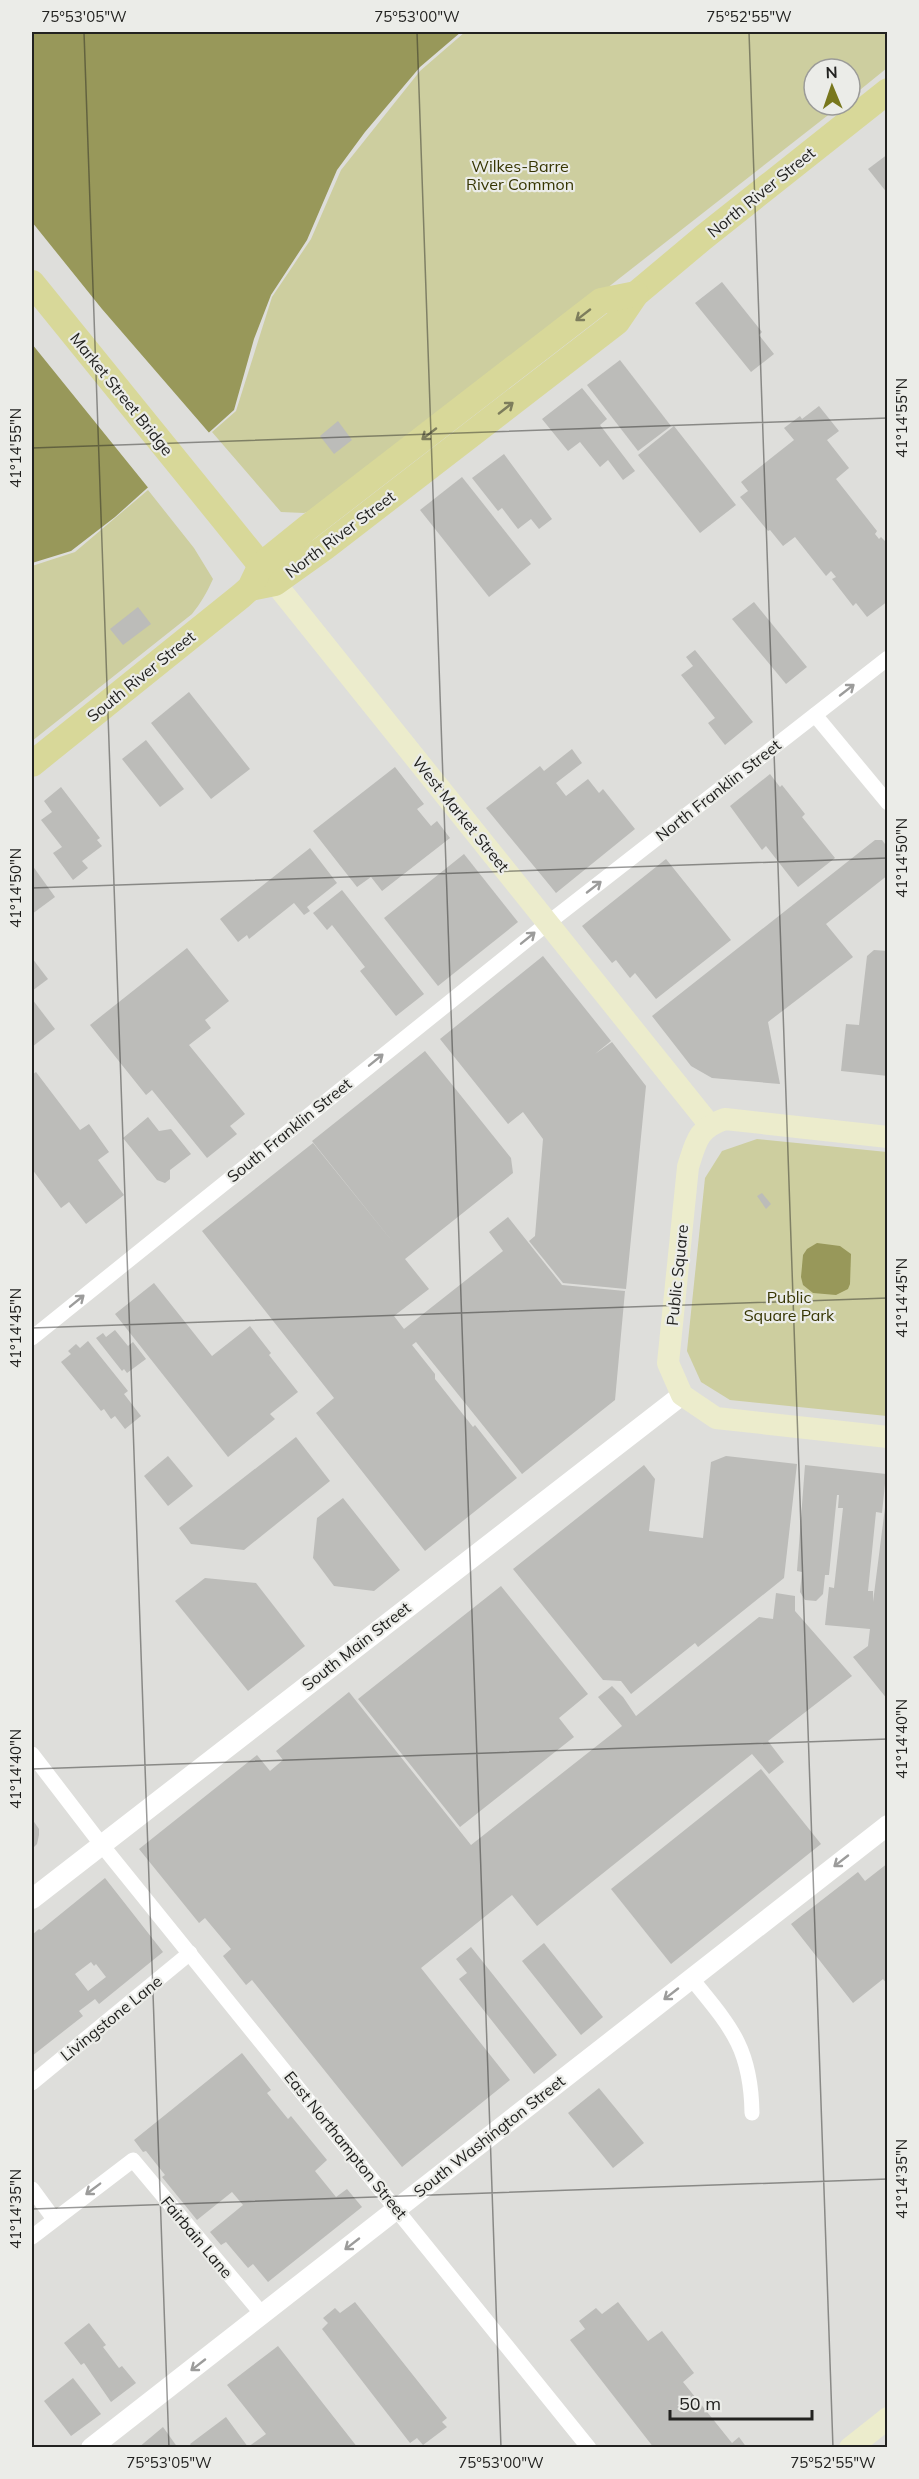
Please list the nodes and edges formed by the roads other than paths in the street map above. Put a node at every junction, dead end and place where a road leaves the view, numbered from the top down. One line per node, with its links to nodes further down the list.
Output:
1 (888, 91): 4 (main road, North River Street)
2 (32, 284): 3 (main road, Market Street Bridge)
3 (213, 504): 4 (main road, West Market Street)
4 (268, 574): 5 (main road, North River Street); 10 (main road, West Market Street)
5 (250, 588): 8 (main road, South River Street)
6 (888, 658): 7 (street, North Franklin Street, one-way to 6)
7 (815, 715): 9 (street); 10 (street, North Franklin Street, one-way to 7)
8 (32, 764)
9 (888, 802)
10 (548, 923): 11 (main road, West Market Street); 13 (street, South Franklin Street, one-way to 10)
11 (709, 1124): 12 (main road); 14 (main road, Public Square)
12 (888, 1137)
13 (32, 1338)
14 (682, 1395): 15 (main road); 18 (street, South Main Street)
15 (888, 1437)
16 (32, 1754): 18 (street, East Northampton Street)
17 (888, 1825): 21 (street, South Washington Street, one-way to 21)
18 (101, 1844): 19 (street, South Main Street); 20 (street, East Northampton Street)
19 (32, 1899)
20 (190, 1953): 22 (street, Livingstone Lane); 25 (street, East Northampton Street)
21 (691, 1978): 23 (street); 25 (street, South Washington Street, one-way to 25)
22 (32, 2083)
23 (752, 2113)
24 (32, 2189): 26 (street)
25 (398, 2208): 28 (street, South Washington Street, one-way to 28); 31 (street, East Northampton Street)
26 (54, 2219): 27 (street); 28 (street, Fairbain Lane, one-way to 26)
27 (32, 2237)
28 (262, 2314): 30 (street, South Washington Street, one-way to 30)
29 (888, 2418): 32 (main road)
30 (91, 2448)
31 (589, 2448)
32 (850, 2448)

